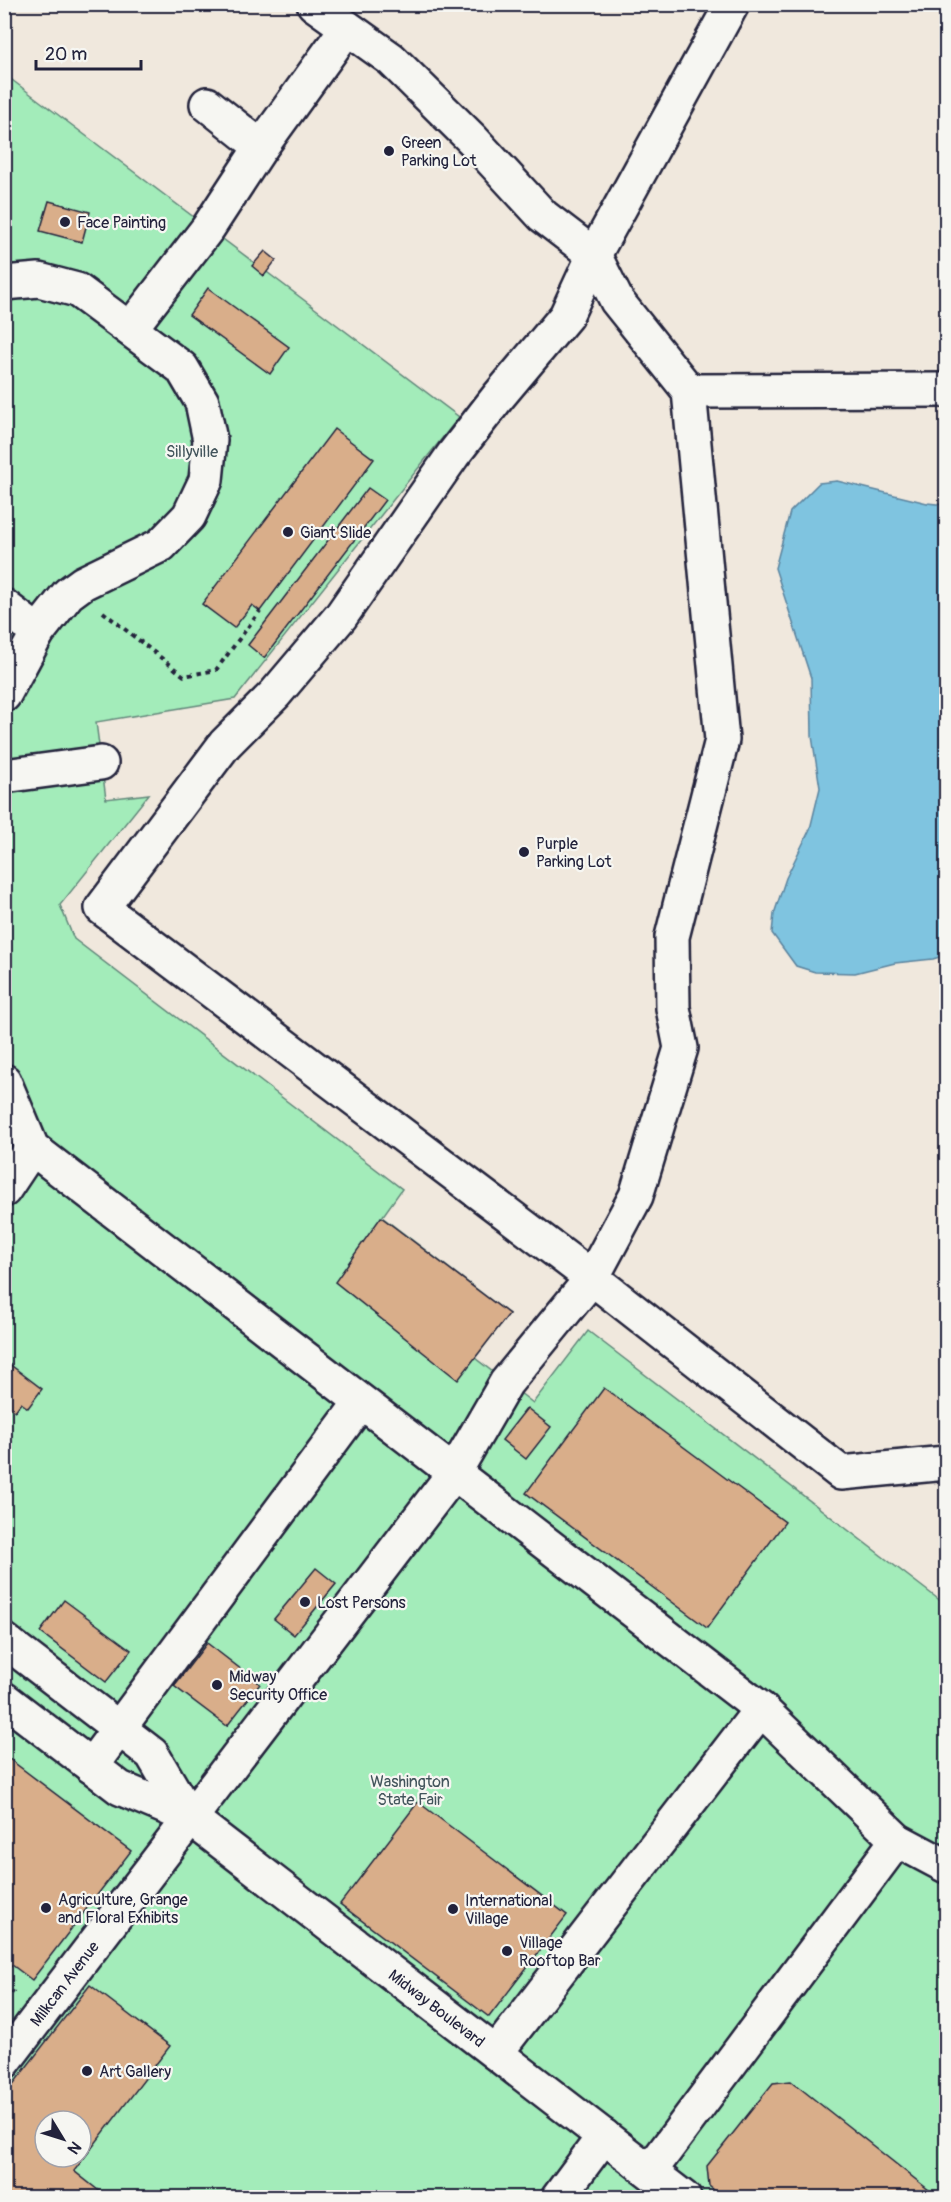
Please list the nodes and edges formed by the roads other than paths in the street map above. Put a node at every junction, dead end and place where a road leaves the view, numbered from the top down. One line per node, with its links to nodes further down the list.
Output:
1 (314, 4): 3 (street)
2 (732, 4): 6 (street)
3 (347, 28): 5 (street); 6 (street)
4 (207, 104): 5 (street)
5 (261, 147): 8 (street)
6 (594, 255): 10 (street); 19 (street)
7 (4, 283): 8 (street)
8 (130, 329): 12 (street)
9 (946, 390): 10 (street)
10 (689, 392): 19 (street, Milkcan Avenue)
11 (4, 606): 12 (street)
12 (38, 632): 13 (street)
13 (4, 694)
14 (101, 763): 15 (street)
15 (4, 776)
16 (4, 1081): 17 (street)
17 (32, 1148): 18 (street); 20 (street)
18 (4, 1190)
19 (592, 1278): 21 (street); 22 (street, Milkcan Avenue)
20 (361, 1402): 22 (street); 26 (street)
21 (946, 1463)
22 (454, 1473): 25 (street); 28 (street, Milkcan Avenue)
23 (4, 1640): 26 (street, Midway Boulevard)
24 (4, 1699): 27 (street, Midway Boulevard)
25 (761, 1709): 29 (street); 31 (street)
26 (118, 1728): 27 (street); 28 (street, Midway Boulevard)
27 (91, 1766): 28 (street, Midway Boulevard)
28 (189, 1818): 31 (street, Midway Boulevard); 32 (street, Milkcan Avenue)
29 (897, 1840): 30 (street); 34 (street)
30 (946, 1866)
31 (496, 2053): 33 (street, Midway Boulevard)
32 (4, 2062)
33 (604, 2136): 34 (street, Midway Boulevard); 36 (street)
34 (650, 2171): 35 (street, Midway Boulevard)
35 (680, 2196)
36 (558, 2198)

